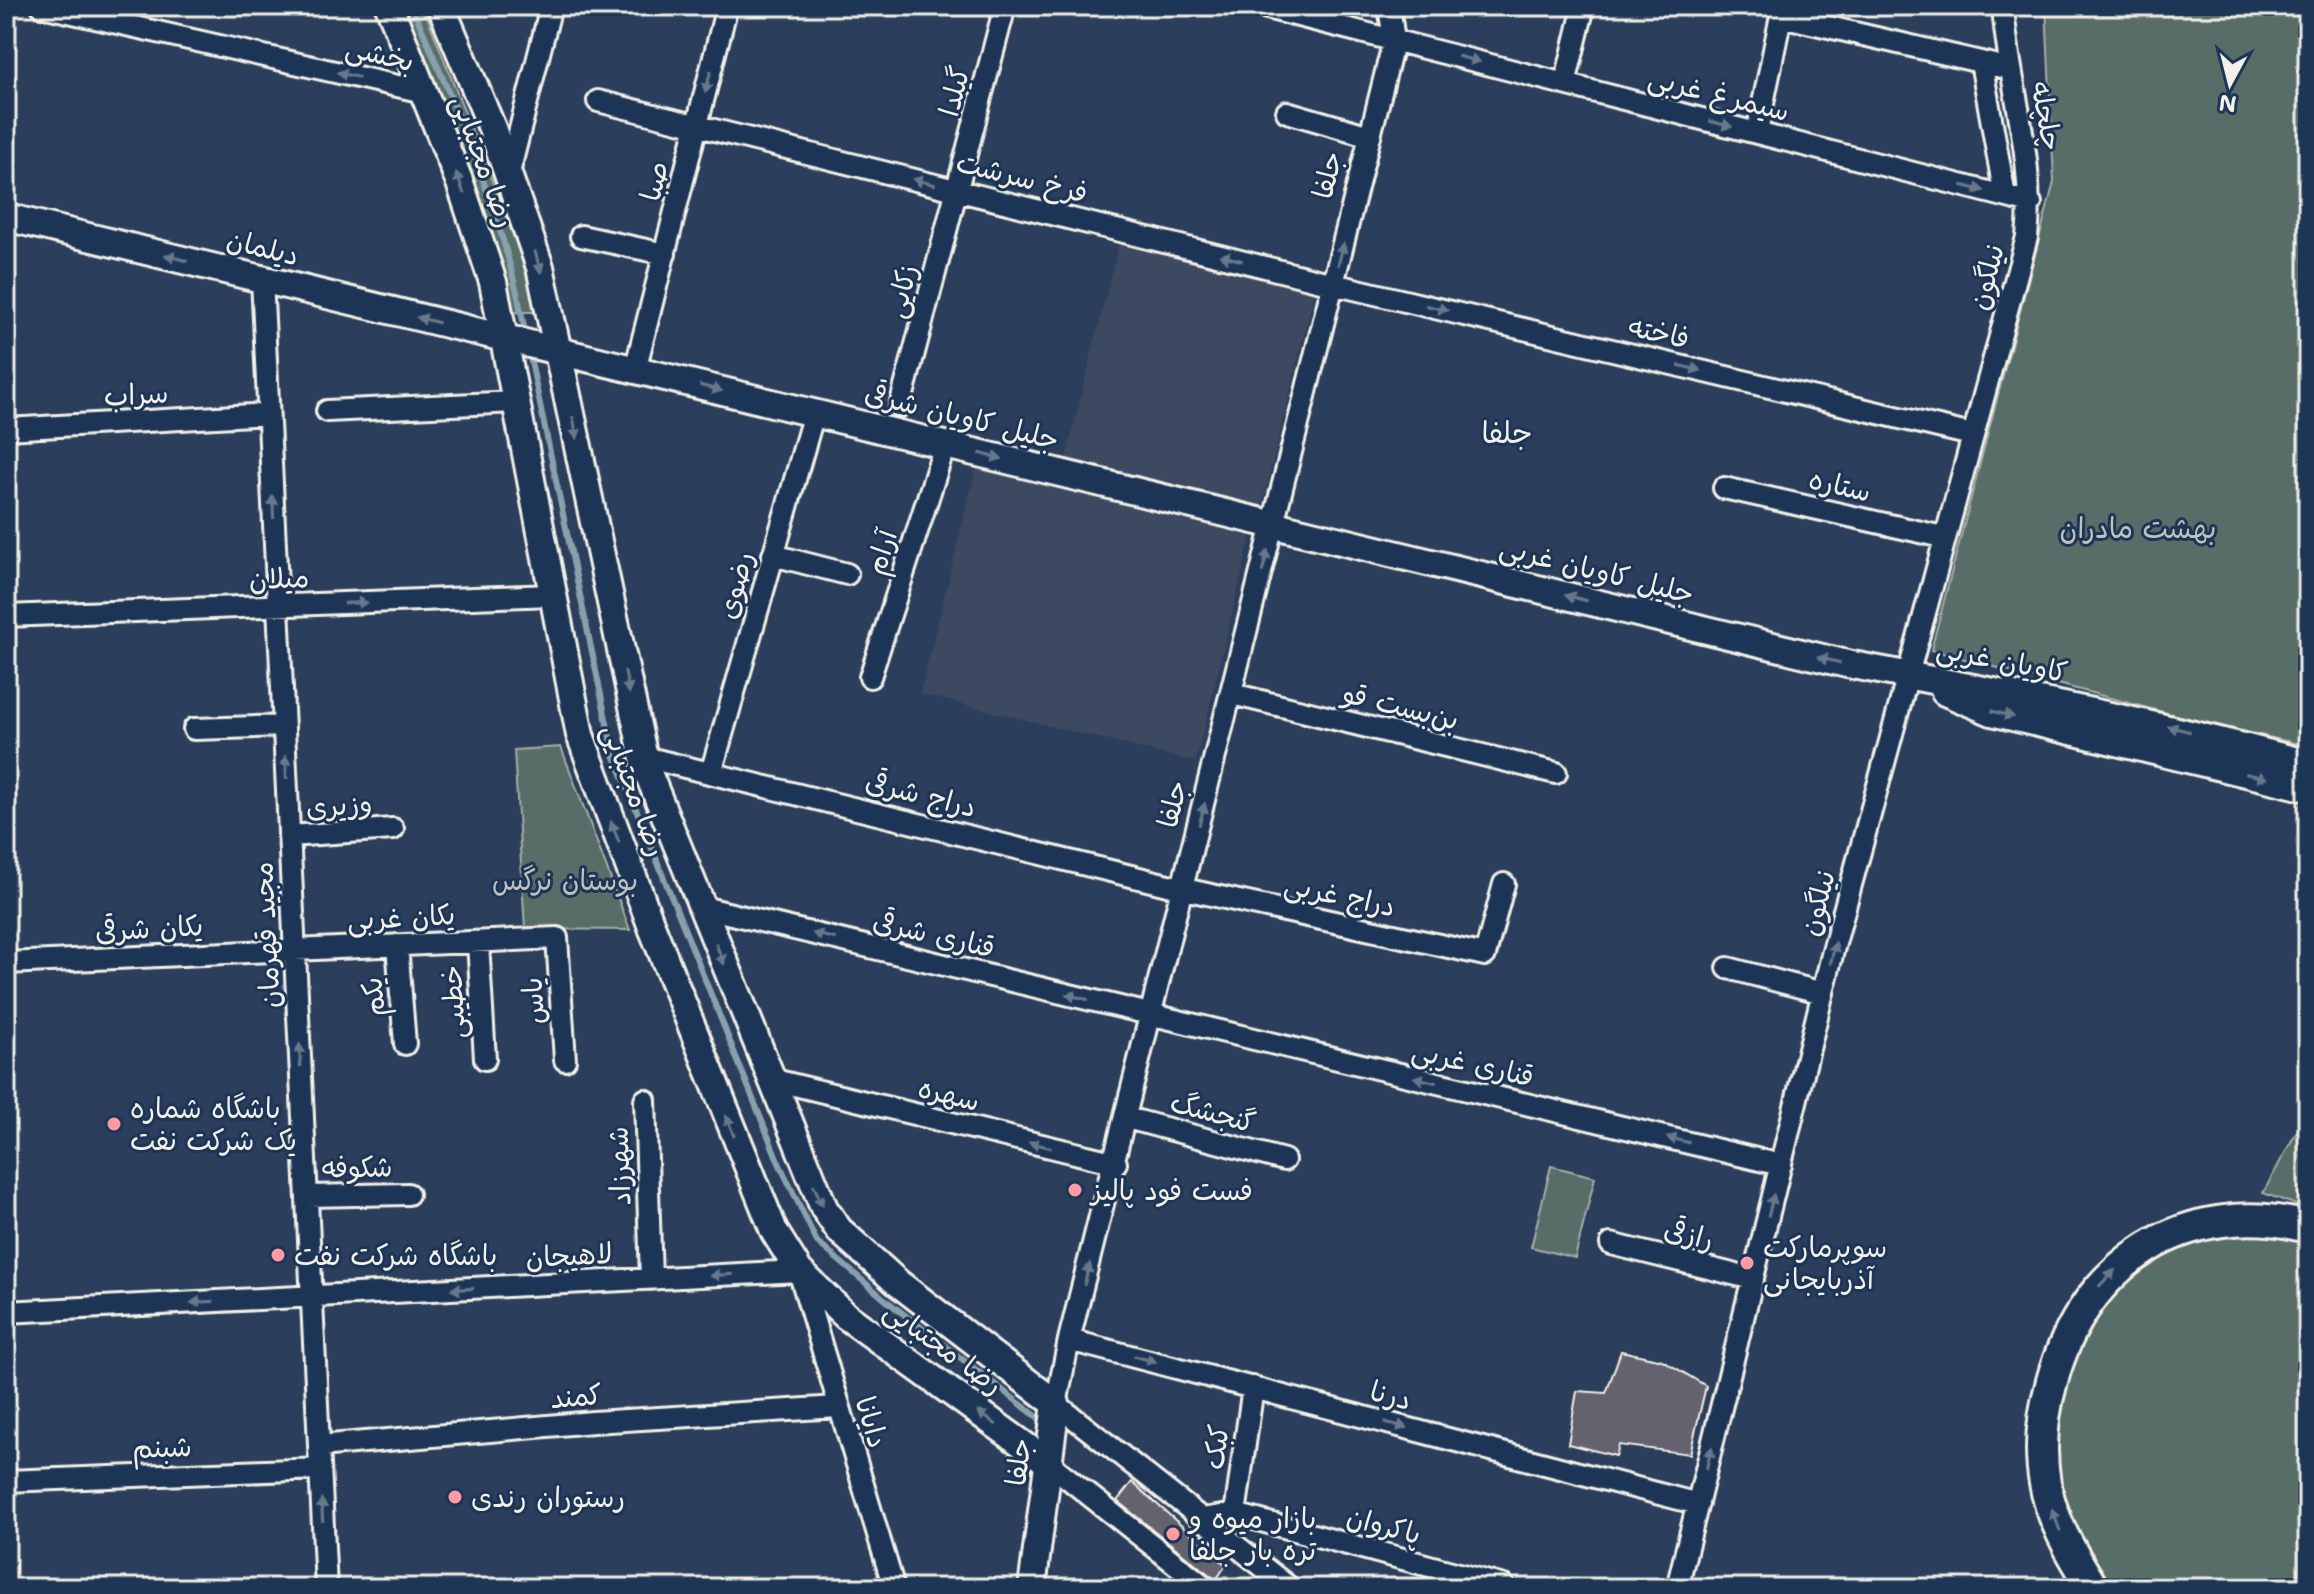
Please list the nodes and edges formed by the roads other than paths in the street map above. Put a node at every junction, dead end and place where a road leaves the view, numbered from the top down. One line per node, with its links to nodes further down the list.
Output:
1 (42, 6): 16 (street, بخشی, one-way to 1)
2 (389, 6): 16 (main road, رضا مجتبایی)
3 (441, 6): 22 (main road, رضا مجتبایی)
4 (551, 6): 22 (street)
5 (727, 6): 19 (street, صبا, one-way to 19)
6 (1005, 6): 23 (street, گیلدا)
7 (1259, 6): 12 (street, سیمرغ غربی)
8 (1389, 6): 12 (street)
9 (1584, 6): 15 (street)
10 (2003, 6): 14 (street, چلچله)
11 (1782, 11): 13 (street); 20 (street)
12 (1394, 40): 15 (street, سیمرغ غربی, one-way to 15); 21 (street, جلفا)
13 (1981, 62): 14 (street); 24 (street)
14 (2011, 69): 25 (street, چلچله)
15 (1565, 84): 20 (street, سیمرغ غربی, one-way to 20)
16 (424, 92): 32 (main road, رضا مجتبایی, one-way to 16)
17 (598, 101): 19 (street, فرخ سرشت)
18 (1287, 112): 21 (street)
19 (697, 125): 23 (street, فرخ سرشت, one-way to 19); 29 (street, صبا)
20 (1757, 133): 24 (street, سیمرغ غربی, one-way to 24)
21 (1370, 136): 31 (street, جلفا, one-way to 21)
22 (509, 173): 33 (main road, رضا مجتبایی, one-way to 33)
23 (957, 190): 31 (street, فرخ سرشت, one-way to 23); 36 (street, زکایی)
24 (2005, 196): 25 (street, سیمرغ غربی)
25 (2031, 203): 28 (street, چلچله)
26 (6, 217): 30 (main road, دیلمان, one-way to 26)
27 (581, 236): 29 (street)
28 (2027, 237): 41 (street, نیلگون)
29 (665, 254): 34 (street, صبا)
30 (262, 279): 32 (main road, دیلمان, one-way to 30); 39 (street, مجید قهرمان)
31 (1333, 284): 41 (street, فاخته, one-way to 41); 44 (street, جلفا)
32 (504, 338): 33 (main road, دیلمان); 35 (main road, رضا مجتبایی)
33 (560, 351): 34 (main road, جلیل کاویان شرقی); 56 (main road, رضا مجتبایی, one-way to 56)
34 (635, 370): 38 (main road, جلیل کاویان شرقی, one-way to 38)
35 (516, 402): 37 (street); 48 (main road, رضا مجتبایی)
36 (900, 406)
37 (327, 411)
38 (814, 413): 42 (main road, جلیل کاویان شرقی); 46 (street, رضوی)
39 (268, 414): 40 (street, سراب); 49 (street, مجید قهرمان, one-way to 39)
40 (6, 429)
41 (1972, 435): 45 (street, نیلگون)
42 (945, 445): 44 (main road, جلیل کاویان شرقی, one-way to 44); 52 (street, آرام)
43 (1724, 488): 45 (street, ستاره)
44 (1274, 524): 51 (main road, جلیل کاویان غربی, one-way to 44); 53 (street, جلفا, one-way to 44)
45 (1943, 537): 51 (street, نیلگون)
46 (773, 555): 47 (street); 58 (street, رضوی)
47 (847, 574)
48 (553, 595): 49 (street, میلان, one-way to 48); 87 (main road, رضا مجتبایی, one-way to 48)
49 (278, 606): 50 (street, میلان); 54 (street, مجید قهرمان)
50 (6, 616)
51 (1905, 675): 57 (main road, کاویان غربی, one-way to 51); 60 (main road, کاویان غربی, one-way to 60); 72 (street, نیلگون, one-way to 51)
52 (870, 677)
53 (1232, 694): 59 (street, بن‌بست قو); 64 (street, جلفا, one-way to 53)
54 (284, 726): 55 (street); 62 (street, مجید قهرمان, one-way to 54)
55 (194, 729)
56 (644, 757): 58 (street, دراج شرقی); 65 (main road, رضا مجتبایی)
57 (2308, 764)
58 (711, 773): 64 (street, دراج شرقی)
59 (1556, 773)
60 (2308, 788)
61 (393, 829): 62 (street, وزیری)
62 (289, 836): 69 (street, مجید قهرمان)
63 (1504, 884): 64 (street, دراج غربی)
64 (1184, 889): 73 (street, جلفا)
65 (702, 907): 73 (street, قناری شرقی, one-way to 65); 77 (main road, رضا مجتبایی, one-way to 77)
66 (557, 938): 67 (street, یکان غربی); 76 (street, یاس)
67 (478, 942): 68 (street, یکان غربی); 75 (street, خطیبی)
68 (397, 945): 69 (street, یکان غربی); 74 (street, یکم)
69 (295, 950): 70 (street, یکان شرقی); 84 (street, مجید قهرمان, one-way to 69)
70 (6, 963)
71 (1728, 968): 72 (street)
72 (1823, 993): 82 (street, نیلگون)
73 (1153, 1015): 79 (street, جلفا); 82 (street, قناری غربی, one-way to 73)
74 (405, 1044)
75 (485, 1059)
76 (565, 1060)
77 (770, 1079): 81 (street, سهره, one-way to 77); 94 (main road, رضا مجتبایی, one-way to 94)
78 (645, 1100): 88 (street, شهرزاد)
79 (1127, 1118): 80 (street, گنجشگ); 81 (street, جلفا)
80 (1284, 1160)
81 (1116, 1163): 92 (street, جلفا, one-way to 81)
82 (1781, 1165): 89 (street, نیلگون, one-way to 82)
83 (408, 1194): 84 (street, شکوفه)
84 (307, 1196): 90 (street, مجید قهرمان)
85 (2308, 1227): 110 (highway, one-way to 85)
86 (1611, 1244): 89 (street, رازقی)
87 (799, 1271): 88 (street, لاهیجان, one-way to 88); 95 (street, دایانا); 97 (main road, رضا مجتبایی, one-way to 87)
88 (651, 1279): 90 (street, لاهیجان, one-way to 90)
89 (1753, 1279): 100 (street, نیلگون, one-way to 89)
90 (312, 1296): 91 (street, لاهیجان, one-way to 91); 96 (street, مجید قهرمان)
91 (6, 1312)
92 (1069, 1340): 93 (street, درنا, one-way to 93); 94 (street, جلفا)
93 (1253, 1387): 100 (street, درنا, one-way to 100); 101 (street, کبک)
94 (1056, 1404): 97 (main road, جلفا); 102 (street)
95 (838, 1407): 96 (street, کمند); 105 (street, دایانا)
96 (319, 1446): 98 (street, مجید قهرمان)
97 (1050, 1464): 106 (main road, جلفا); 107 (street)
98 (320, 1469): 99 (street, شبنم); 104 (street, مجید قهرمان, one-way to 98)
99 (6, 1481)
100 (1698, 1504): 109 (street, نیلگون)
101 (1235, 1514): 102 (street, پاکروان); 103 (street, پاکروان)
102 (1203, 1519): 108 (street)
103 (1504, 1586)
104 (326, 1588)
105 (894, 1588)
106 (1032, 1588)
107 (1206, 1588)
108 (1290, 1588)
109 (1677, 1588)
110 (2093, 1588)

